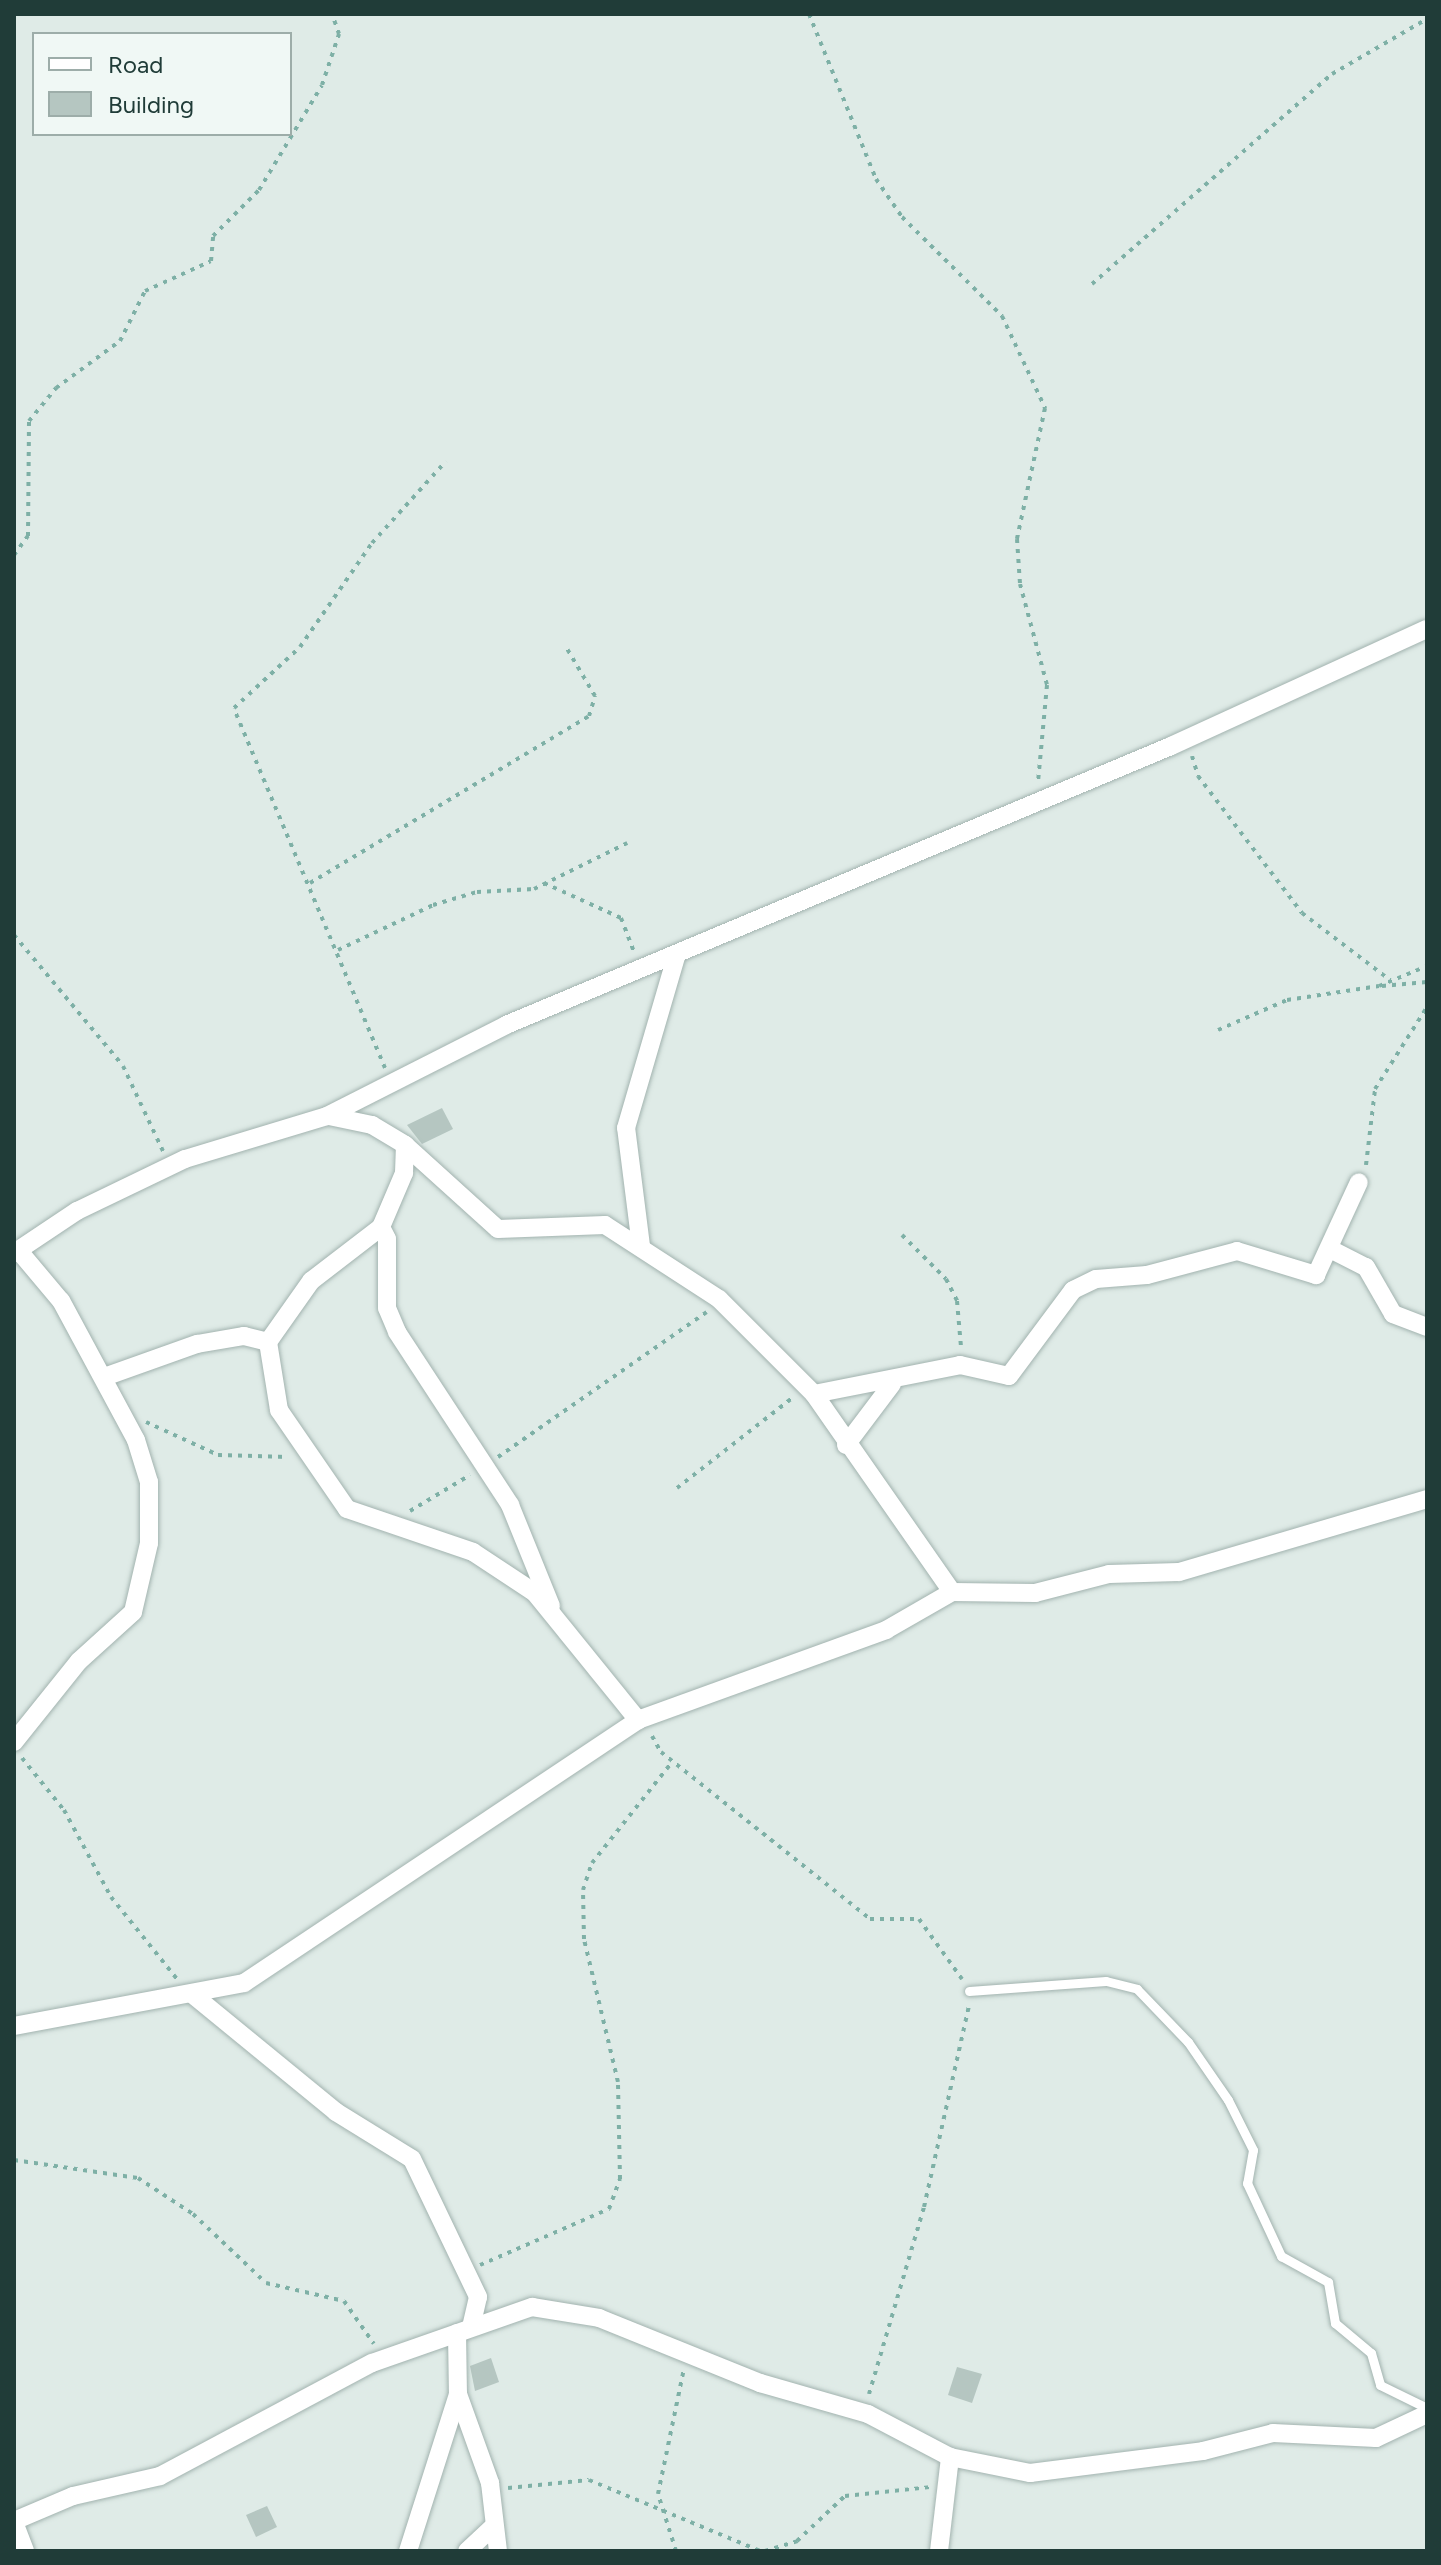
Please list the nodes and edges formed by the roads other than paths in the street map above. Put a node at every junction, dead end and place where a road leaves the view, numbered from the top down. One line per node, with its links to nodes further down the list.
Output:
1 (1427, 629): 2 (street)
2 (677, 954): 3 (street); 7 (street)
3 (327, 1116): 4 (street); 9 (street)
4 (405, 1145): 6 (street); 7 (street)
5 (1359, 1182): 8 (street)
6 (381, 1227): 11 (street); 18 (street)
7 (641, 1246): 14 (street)
8 (1332, 1250): 10 (street); 13 (street)
9 (16, 1252): 12 (street)
10 (1427, 1327)
11 (268, 1342): 12 (street); 18 (street)
12 (107, 1376): 20 (street)
13 (892, 1384): 14 (street); 15 (street)
14 (810, 1391): 15 (street)
15 (846, 1445): 17 (street)
16 (1427, 1499): 17 (street)
17 (952, 1592): 19 (street)
18 (551, 1607): 19 (street)
19 (644, 1717): 22 (street)
20 (14, 1744)
21 (969, 1991): 26 (lane)
22 (192, 1994): 23 (street); 24 (street)
23 (14, 2026)
24 (464, 2328): 25 (street); 28 (street); 29 (street)
25 (458, 2394): 30 (street); 32 (street)
26 (1427, 2408)
27 (1427, 2414): 28 (street)
28 (950, 2457): 35 (street)
29 (14, 2521): 31 (street)
30 (494, 2526): 33 (street); 34 (street)
31 (25, 2551)
32 (408, 2551)
33 (467, 2551)
34 (498, 2551)
35 (939, 2551)

